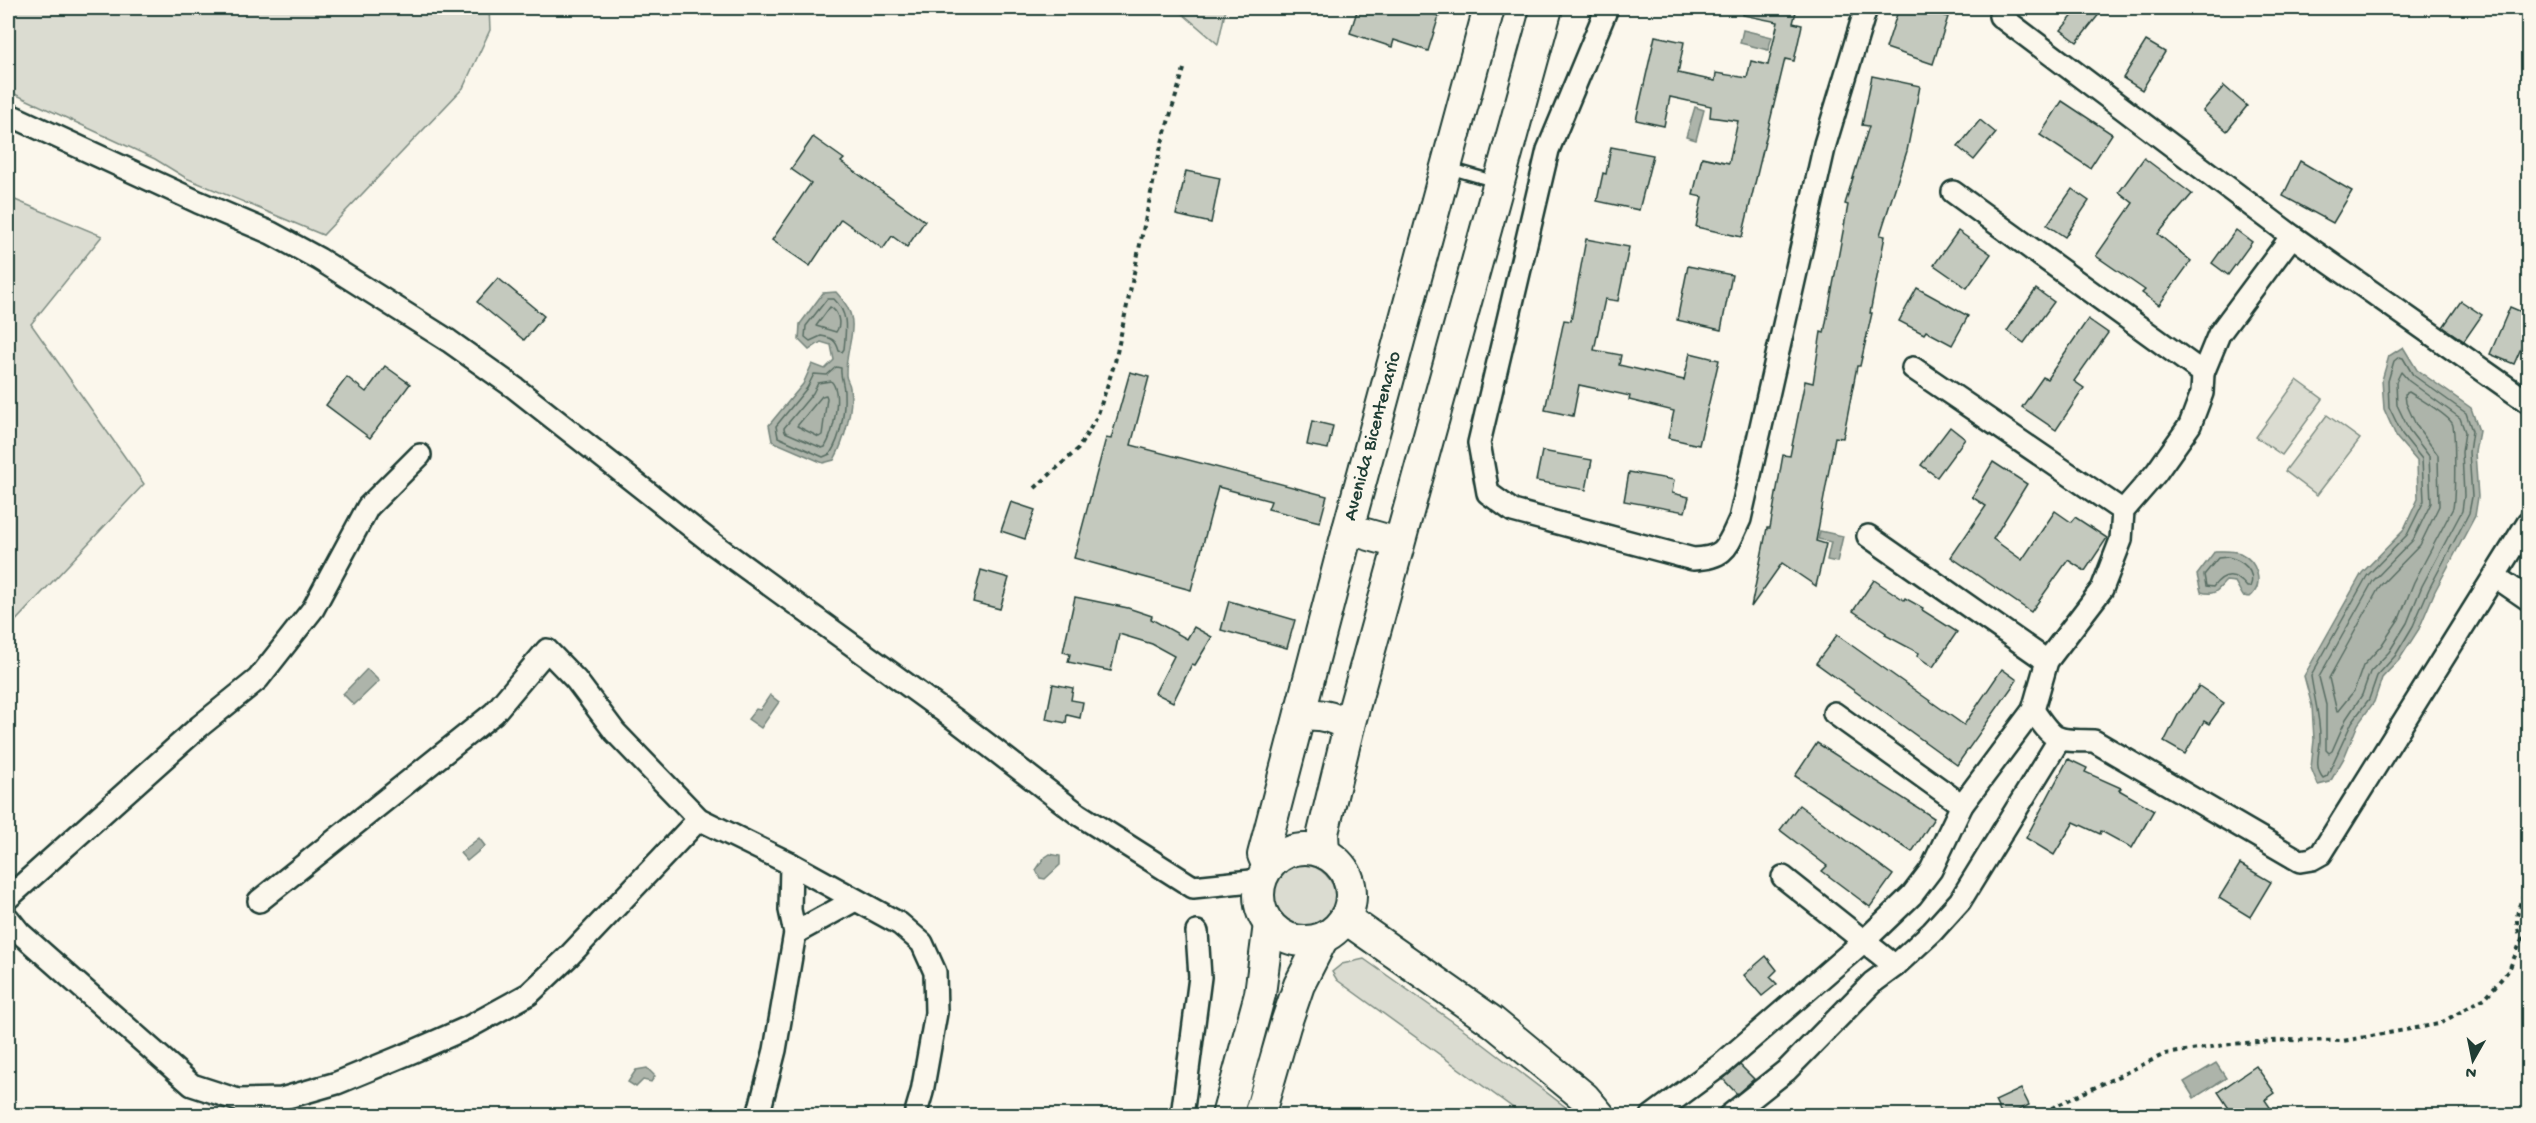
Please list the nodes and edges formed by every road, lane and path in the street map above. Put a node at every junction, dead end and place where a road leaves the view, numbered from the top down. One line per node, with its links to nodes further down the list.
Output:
1 (1489, 8): 8 (street, Avenida Bicentenario)
2 (1547, 8): 9 (street)
3 (1607, 8): 4 (street)
4 (1866, 8)
5 (2000, 16): 11 (street)
6 (1184, 69): 16 (path)
7 (8, 114): 34 (street)
8 (1447, 168): 9 (lane); 19 (street, Avenida Bicentenario)
9 (1500, 182): 21 (street)
10 (1953, 192): 13 (street)
11 (2292, 236): 13 (street); 14 (street)
12 (1913, 368): 17 (street)
13 (2203, 373): 17 (street)
14 (2529, 402)
15 (420, 455): 37 (street)
16 (1035, 488)
17 (2123, 511): 24 (street)
18 (2529, 522): 22 (street)
19 (1348, 529): 21 (street); 27 (street, Avenida Bicentenario)
20 (1868, 536): 24 (street)
21 (1398, 543): 28 (street)
22 (2496, 577): 23 (street); 29 (street)
23 (2529, 600)
24 (2047, 661): 25 (street)
25 (2033, 710): 29 (street); 30 (street)
26 (1834, 713): 30 (street)
27 (1300, 715): 28 (street); 34 (street, Avenida Bicentenario)
28 (1349, 726): 32 (street)
29 (2059, 740): 49 (street)
30 (1962, 806): 47 (street)
31 (699, 819): 33 (street); 39 (street); 40 (street)
32 (1324, 853): 34 (street); 41 (street)
33 (791, 864): 38 (street); 44 (street)
34 (1264, 874): 42 (street)
35 (1783, 877): 47 (street)
36 (2529, 886): 46 (path)
37 (8, 898)
38 (855, 900): 44 (street); 52 (street)
39 (259, 901)
40 (8, 918)
41 (1345, 918): 45 (street); 56 (street)
42 (1269, 924): 45 (street); 54 (street)
43 (1197, 932): 53 (street)
44 (795, 933): 51 (street)
45 (1323, 938): 55 (street)
46 (2522, 939): 48 (path); 59 (path)
47 (1864, 941): 49 (street); 50 (street)
48 (2529, 946)
49 (1895, 966): 58 (street)
50 (1680, 1108): 57 (street)
51 (758, 1116)
52 (915, 1116)
53 (1182, 1116)
54 (1227, 1116)
55 (1259, 1116)
56 (1600, 1116)
57 (1652, 1116)
58 (1729, 1116)
59 (2035, 1116)

